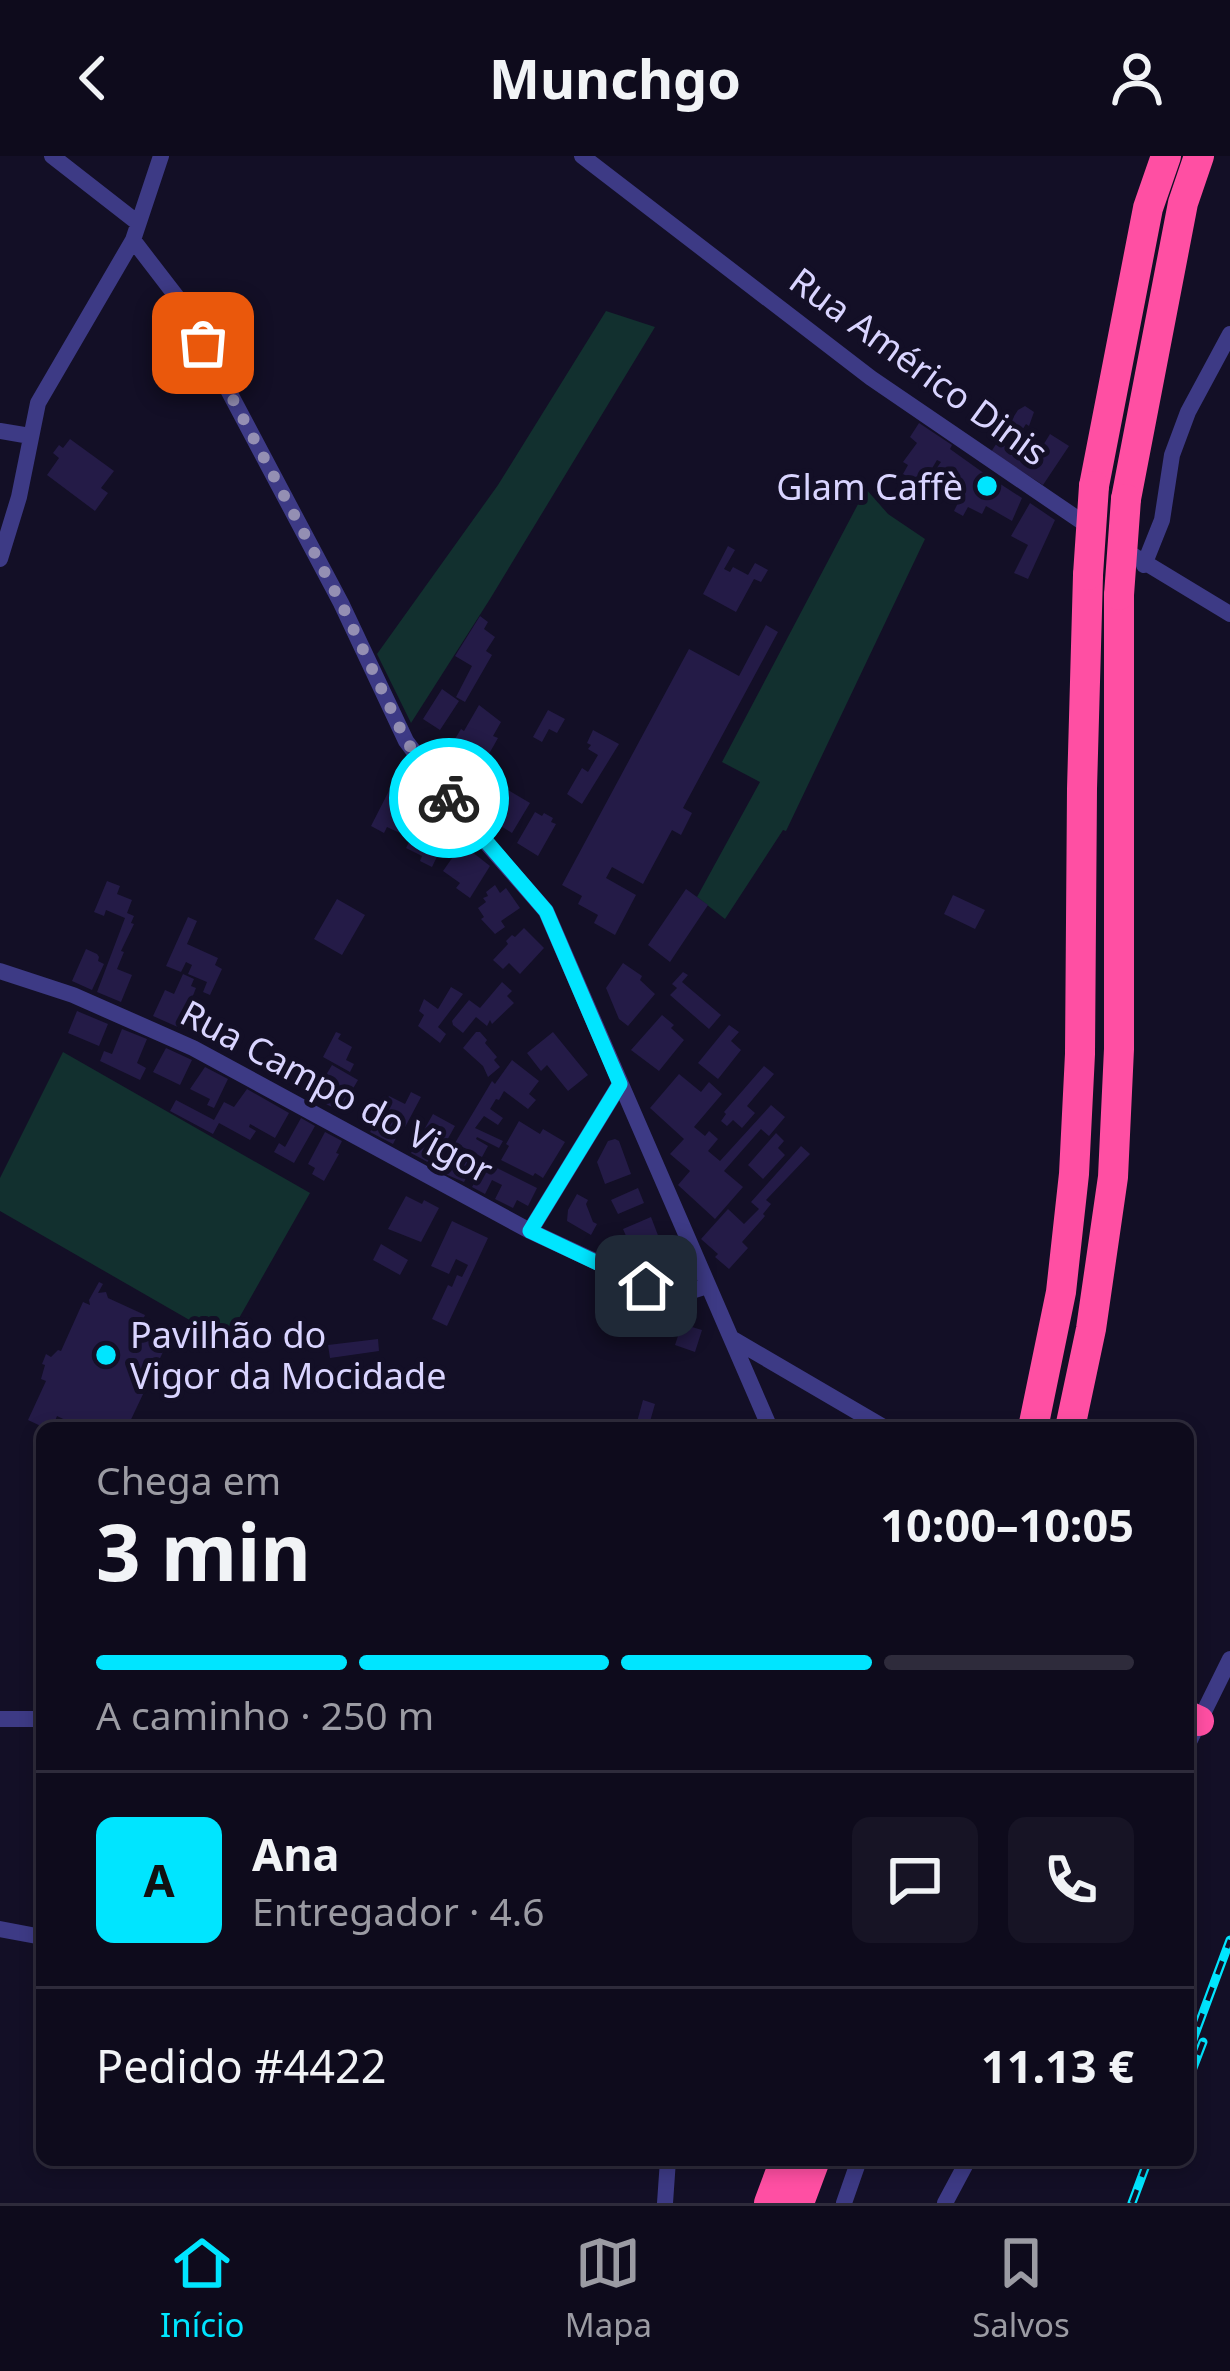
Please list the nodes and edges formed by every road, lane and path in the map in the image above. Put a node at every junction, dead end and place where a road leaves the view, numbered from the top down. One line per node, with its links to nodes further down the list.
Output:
1 (52, 156): 6 (street)
2 (161, 156): 6 (street)
3 (581, 156): 11 (street, Rua Américo Dinis)
4 (1166, 156): 20 (highway, bridge)
5 (1199, 156): 21 (highway, bridge)
6 (135, 232): 9 (street); 14 (street)
7 (1230, 334): 11 (street)
8 (0, 431): 9 (street)
9 (30, 436): 10 (street)
10 (0, 559)
11 (1144, 565): 12 (street, Rua Américo Dinis)
12 (1230, 614)
13 (0, 971): 15 (street, Rua Campo do Vigor)
14 (620, 1084): 15 (street); 16 (street)
15 (530, 1231): 16 (street, Rua Campo do Vigor)
16 (707, 1286): 17 (street)
17 (730, 1338): 18 (street); 19 (street)
18 (767, 1422)
19 (877, 1422)
20 (1035, 1422)
21 (1071, 1422)
22 (1230, 1659): 23 (street)
23 (1223, 1685): 26 (street)
24 (0, 1719): 25 (street)
25 (36, 1719)
26 (1194, 1725)
27 (0, 1929): 28 (street)
28 (36, 1936)
29 (668, 2166): 34 (street)
30 (783, 2166): 35 (highway)
31 (813, 2166): 36 (highway)
32 (857, 2166): 37 (street)
33 (965, 2166): 38 (street)
34 (668, 2202)
35 (769, 2203)
36 (800, 2203)
37 (844, 2203)
38 (945, 2203)

